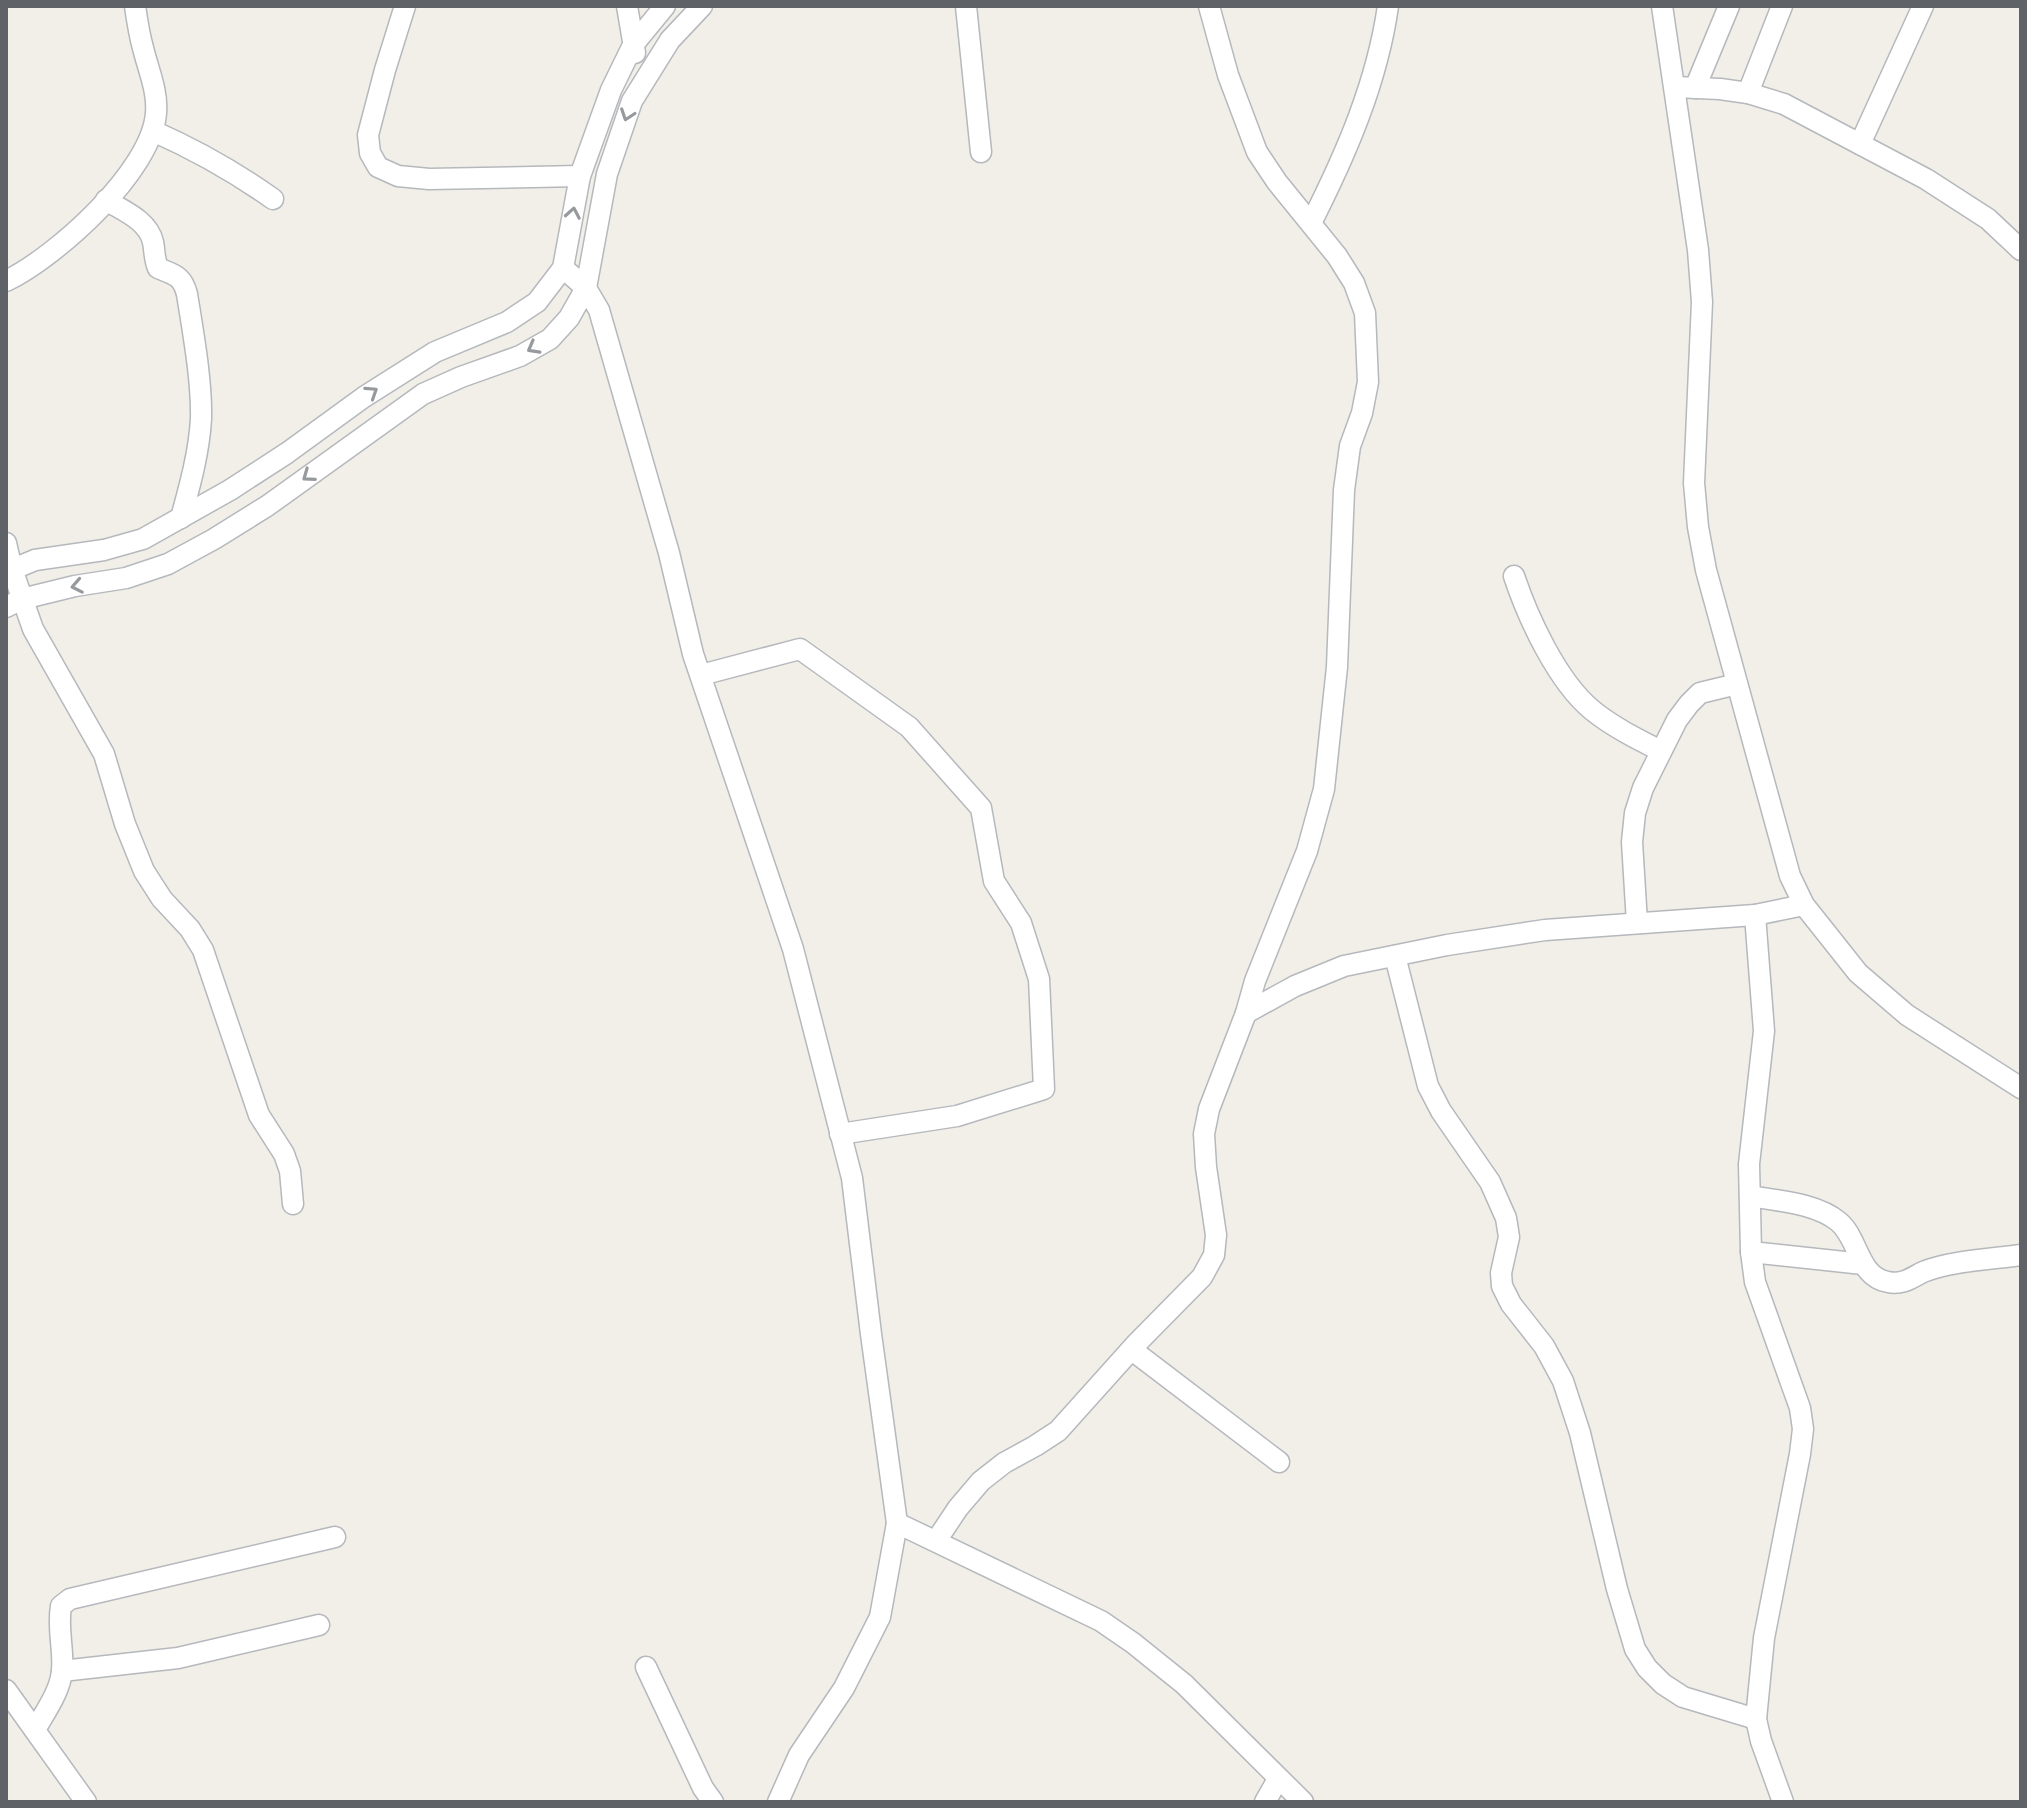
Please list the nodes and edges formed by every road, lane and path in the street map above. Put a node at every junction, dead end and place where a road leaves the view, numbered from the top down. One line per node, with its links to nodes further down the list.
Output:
1 (135, 6): 17 (street)
2 (405, 6): 20 (street)
3 (627, 6): 13 (street)
4 (665, 6): 13 (street)
5 (702, 6): 14 (street)
6 (966, 6): 19 (street)
7 (1209, 6): 23 (street)
8 (1388, 6): 23 (street)
9 (1662, 6): 15 (street)
10 (1729, 6): 15 (street)
11 (1782, 6): 16 (street)
12 (1923, 6): 18 (street)
13 (633, 45): 14 (street); 20 (street)
14 (645, 80): 27 (street, one-way to 27)
15 (1685, 88): 16 (street); 34 (street)
16 (1748, 93): 18 (street)
17 (153, 131): 21 (street); 22 (street)
18 (1860, 144): 24 (street)
19 (981, 152)
20 (580, 176): 25 (street, one-way to 20)
21 (273, 199)
22 (106, 200): 26 (street); 28 (street)
23 (1311, 223): 40 (street)
24 (2021, 250)
25 (563, 268): 27 (street); 28 (street, one-way to 25)
26 (6, 281)
27 (586, 288): 32 (street, one-way to 32); 33 (street)
28 (181, 518): 30 (street)
29 (6, 543): 30 (street)
30 (9, 570): 32 (street)
31 (1514, 576): 35 (street)
32 (14, 603): 44 (street)
33 (701, 675): 42 (street); 42 (street)
34 (1737, 684): 35 (street); 36 (street)
35 (1661, 751): 38 (street)
36 (1804, 905): 37 (street); 41 (street)
37 (1755, 915): 38 (street); 43 (street)
38 (1637, 923): 39 (street)
39 (1395, 956): 40 (street); 57 (street)
40 (1246, 1013): 48 (street)
41 (2021, 1088)
42 (840, 1134): 50 (street)
43 (1750, 1196): 45 (street); 47 (street)
44 (293, 1204)
45 (1751, 1252): 47 (street); 57 (street)
46 (2021, 1255): 47 (street)
47 (1863, 1264)
48 (1132, 1350): 49 (street); 52 (street)
49 (1279, 1462)
50 (897, 1523): 52 (street); 62 (street)
51 (335, 1537): 55 (street)
52 (936, 1541): 59 (street)
53 (319, 1625): 55 (street)
54 (646, 1667): 61 (street)
55 (62, 1671): 58 (street)
56 (6, 1690): 58 (street)
57 (1756, 1719): 65 (street)
58 (35, 1730): 60 (street)
59 (1278, 1779): 63 (street); 64 (street)
60 (86, 1802)
61 (713, 1802)
62 (778, 1802)
63 (1265, 1802)
64 (1303, 1802)
65 (1783, 1802)

